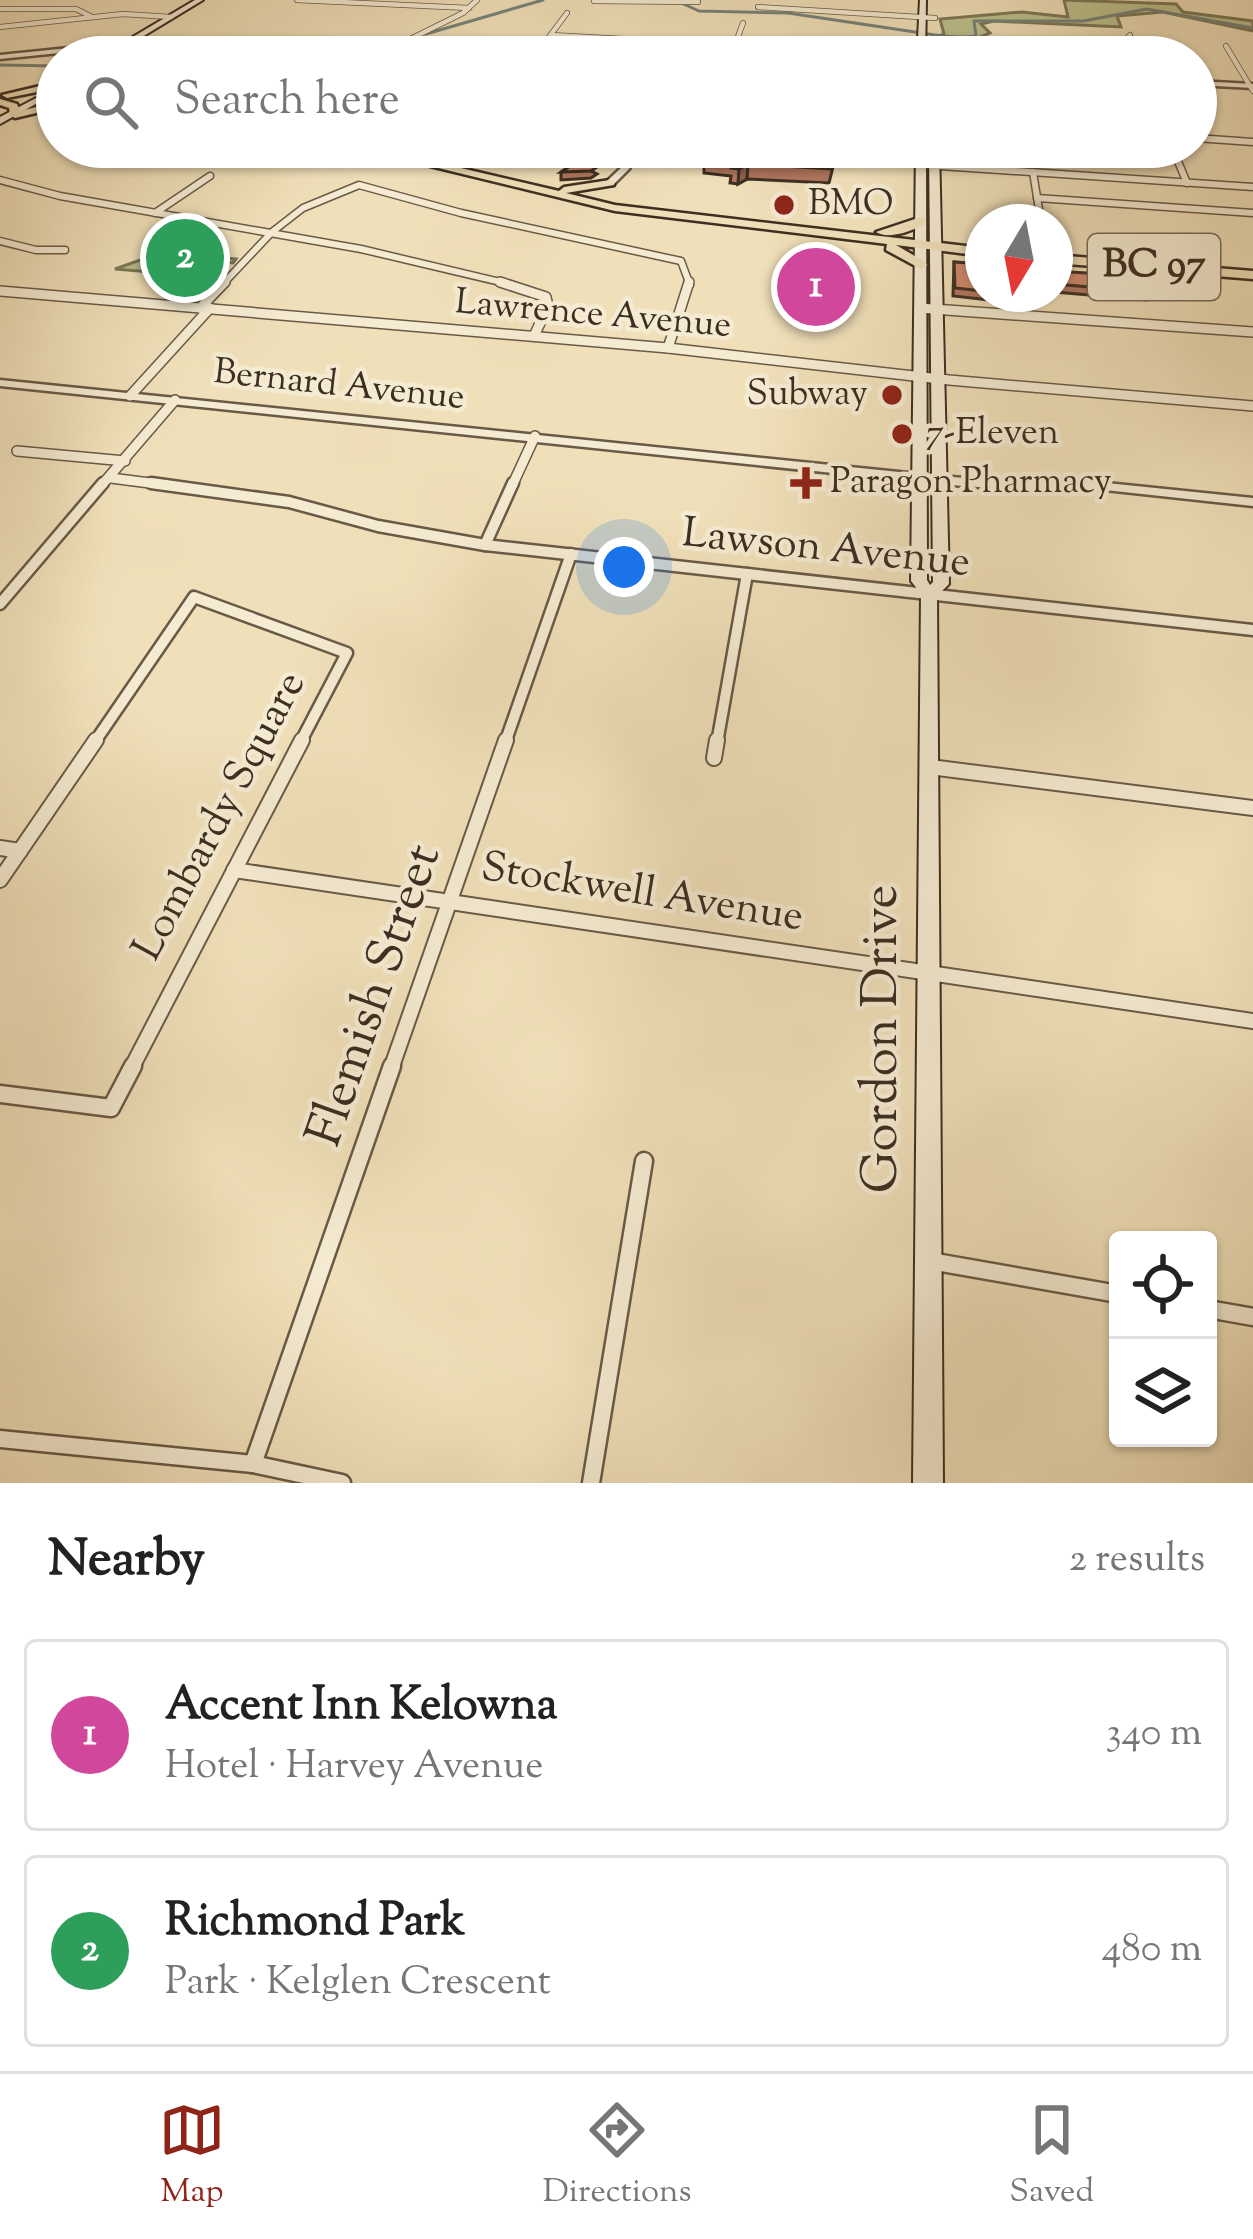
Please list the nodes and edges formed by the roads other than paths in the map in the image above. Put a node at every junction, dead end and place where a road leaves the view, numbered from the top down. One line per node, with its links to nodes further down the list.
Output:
1 (10, 0): 9 (street)
2 (200, 0): 13 (main road)
3 (299, 0): 11 (street)
4 (478, 0): 11 (street)
5 (923, 0): 15 (main road)
6 (934, 0): 16 (main road)
7 (594, 2): 8 (street)
8 (696, 2)
9 (0, 7): 14 (street)
10 (758, 7): 15 (street)
11 (469, 8): 23 (street)
12 (567, 14): 20 (street)
13 (176, 15): 14 (street); 21 (main road); 22 (main road)
14 (91, 17): 18 (street)
15 (923, 17): 16 (street); 19 (main road)
16 (935, 17): 19 (main road)
17 (743, 22): 25 (street)
18 (0, 27)
19 (928, 34)
20 (551, 35): 24 (street)
21 (139, 36)
22 (148, 36)
23 (415, 36)
24 (569, 36)
25 (738, 36)
26 (1226, 46): 30 (street)
27 (36, 52): 28 (street)
28 (0, 56)
29 (1217, 85): 30 (street)
30 (1252, 88)
31 (36, 97): 33 (highway)
32 (36, 97): 33 (highway)
33 (2, 98): 36 (highway)
34 (36, 105): 36 (highway)
35 (36, 105): 36 (main road)
36 (15, 115): 37 (main road)
37 (0, 121)
38 (1217, 139): 39 (street)
39 (1253, 142)
40 (449, 168): 52 (highway)
41 (464, 168): 52 (highway)
42 (625, 168): 49 (street)
43 (928, 168): 59 (main road, Gordon Drive)
44 (963, 168): 46 (street)
45 (1181, 168): 50 (street)
46 (1033, 172): 50 (street); 54 (street)
47 (210, 176): 57 (street)
48 (0, 180): 57 (street)
49 (610, 183): 52 (highway); 53 (highway); 55 (highway)
50 (1187, 183): 51 (street)
51 (1253, 187)
52 (564, 194): 53 (highway); 61 (highway)
53 (592, 196): 55 (highway)
54 (1037, 199): 56 (street); 58 (street)
55 (629, 203): 61 (highway)
56 (1038, 204)
57 (155, 213): 60 (street)
58 (1253, 213)
59 (928, 221): 61 (highway); 62 (highway); 64 (main road, Gordon Drive)
60 (272, 232): 72 (street); 76 (street); 77 (street)
61 (862, 236): 64 (highway); 69 (highway)
62 (965, 240)
63 (0, 242): 66 (street)
64 (928, 243): 65 (highway); 69 (main road, Gordon Drive)
65 (965, 246)
66 (64, 250)
67 (965, 252): 69 (highway)
68 (1073, 256): 70 (highway, BC 97)
69 (928, 266): 73 (main road, Gordon Drive); 74 (main road, Gordon Drive)
70 (1253, 271)
71 (0, 291): 72 (street, Lawrence Avenue)
72 (205, 308): 76 (street, Lawrence Avenue); 81 (street)
73 (919, 308): 74 (street); 78 (main road, Gordon Drive)
74 (937, 309): 75 (street); 79 (main road, Gordon Drive)
75 (1253, 332)
76 (534, 336): 77 (street, Lawrence Avenue)
77 (668, 348): 78 (street, Lawrence Avenue)
78 (920, 376): 79 (street, Lawrence Avenue); 87 (main road, Gordon Drive)
79 (938, 379): 83 (street, Lawrence Avenue); 88 (main road, Gordon Drive)
80 (0, 383): 81 (street, Bernard Avenue)
81 (130, 396): 82 (street, Bernard Avenue)
82 (175, 400): 84 (street, Bernard Avenue); 86 (street)
83 (1253, 406)
84 (535, 436): 87 (street, Bernard Avenue); 91 (street)
85 (17, 452): 86 (street)
86 (124, 461): 89 (street)
87 (919, 473): 88 (street, Bernard Avenue); 94 (main road, Gordon Drive)
88 (939, 475): 90 (street, Bernard Avenue); 94 (main road, Gordon Drive)
89 (111, 478): 91 (street, Lawson Avenue); 95 (street)
90 (1253, 502)
91 (485, 545): 92 (street, Lawson Avenue)
92 (571, 554): 93 (street, Lawson Avenue); 104 (street, Flemish Street)
93 (747, 574): 94 (street, Lawson Avenue); 97 (street)
94 (929, 594): 96 (street, Lawson Avenue); 98 (main road, Gordon Drive)
95 (0, 604)
96 (1253, 630)
97 (714, 758)
98 (930, 767): 99 (street); 105 (main road, Gordon Drive)
99 (1253, 808)
100 (0, 848): 101 (street)
101 (20, 851): 102 (street, Lombardy Square); 103 (street, Lombardy Square)
102 (234, 870): 104 (street, Stockwell Avenue); 107 (street, Lombardy Square)
103 (0, 880)
104 (451, 901): 105 (street, Stockwell Avenue); 114 (street, Flemish Street)
105 (926, 974): 106 (street, Stockwell Avenue); 109 (main road, Gordon Drive)
106 (1253, 1021)
107 (0, 1094)
108 (644, 1161): 116 (street)
109 (928, 1261): 110 (street); 117 (main road, Gordon Drive)
110 (1109, 1292)
111 (1217, 1311): 112 (street)
112 (1253, 1317)
113 (0, 1438): 114 (street)
114 (253, 1464): 115 (street)
115 (342, 1483)
116 (591, 1483)
117 (928, 1483)

